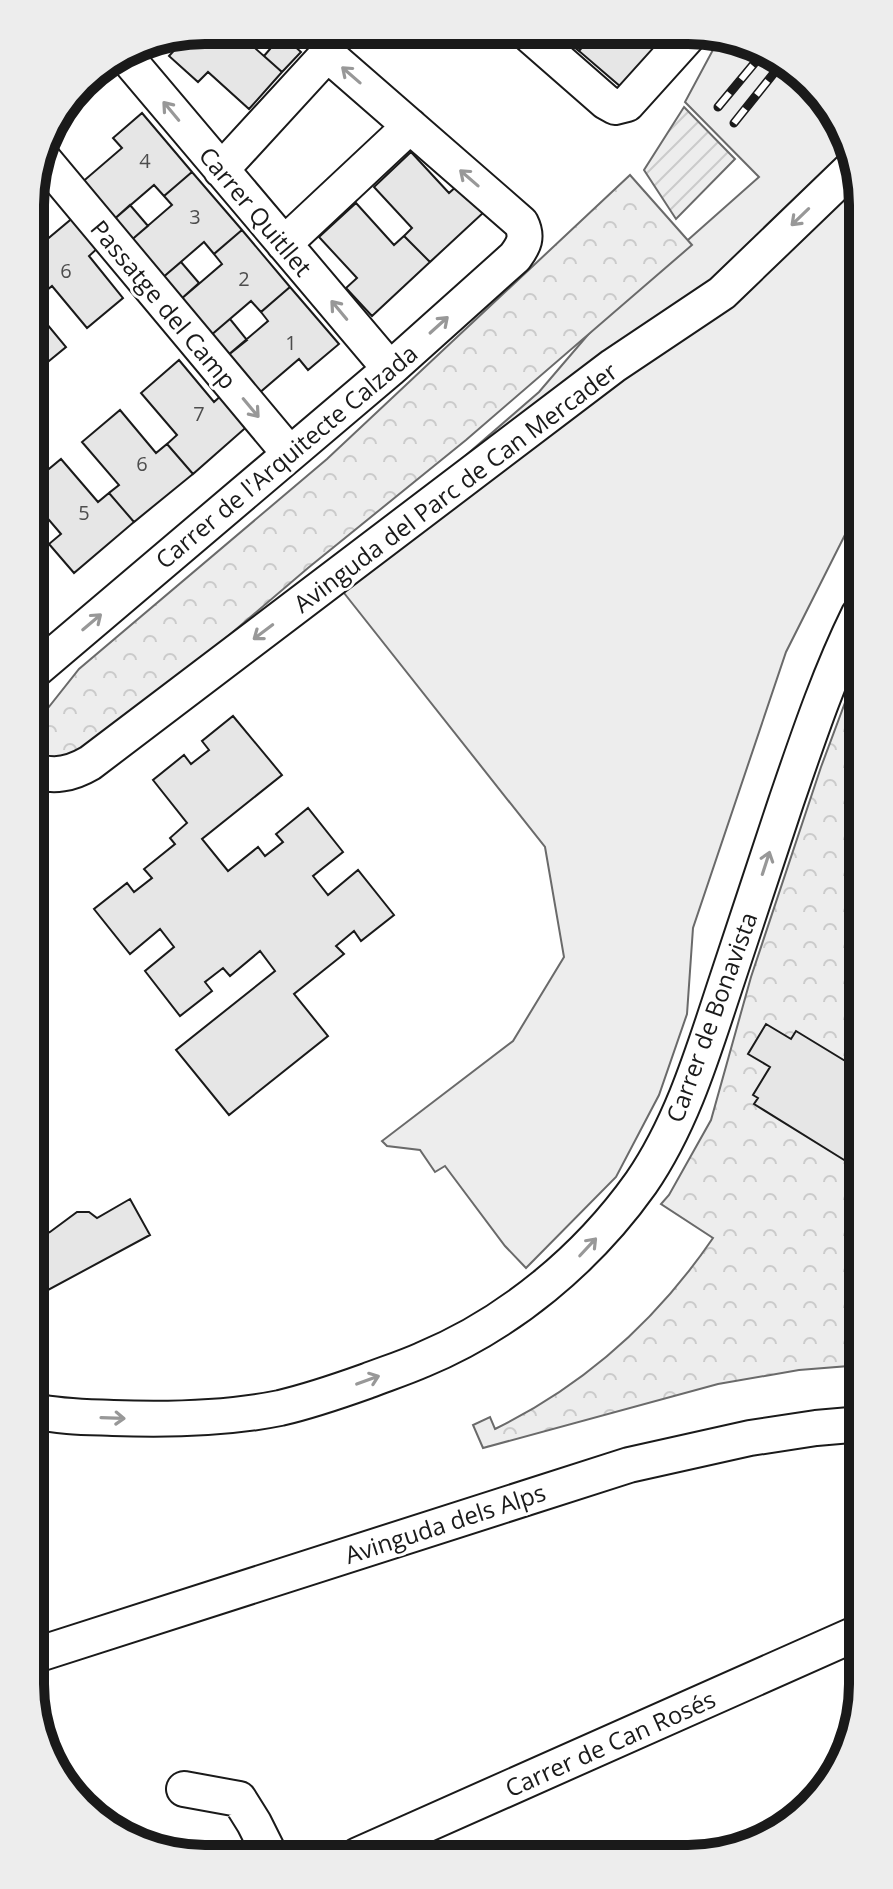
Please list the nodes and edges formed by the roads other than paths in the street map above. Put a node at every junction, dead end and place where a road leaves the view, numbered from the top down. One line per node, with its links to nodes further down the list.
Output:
1 (540, 44): 2 (street)
2 (681, 44)
3 (131, 62): 6 (street, Carrer Quitllet, one-way to 3)
4 (410, 126): 6 (street, one-way to 6); 8 (street); 9 (street, Carrer de l'Arquitecte Calzada, one-way to 4)
5 (49, 166): 10 (street, Passatge del Camp, one-way to 10)
6 (221, 170): 8 (street, Carrer Quitllet)
7 (846, 174): 13 (street, Avinguda del Parc de Can Mercader, one-way to 13)
8 (284, 244): 9 (street, Carrer Quitllet, one-way to 8)
9 (390, 369): 10 (street, Carrer de l'Arquitecte Calzada)
10 (289, 453): 12 (street, Carrer de l'Arquitecte Calzada, one-way to 10)
11 (849, 636): 14 (street, Carrer de Bonavista, one-way to 11)
12 (44, 663)
13 (44, 773)
14 (44, 1412)
15 (849, 1425): 17 (street, Avinguda dels Alps)
16 (849, 1637): 20 (street, Carrer de Can Rosés)
17 (44, 1652)
18 (184, 1789): 19 (street)
19 (265, 1845)
20 (380, 1845)

